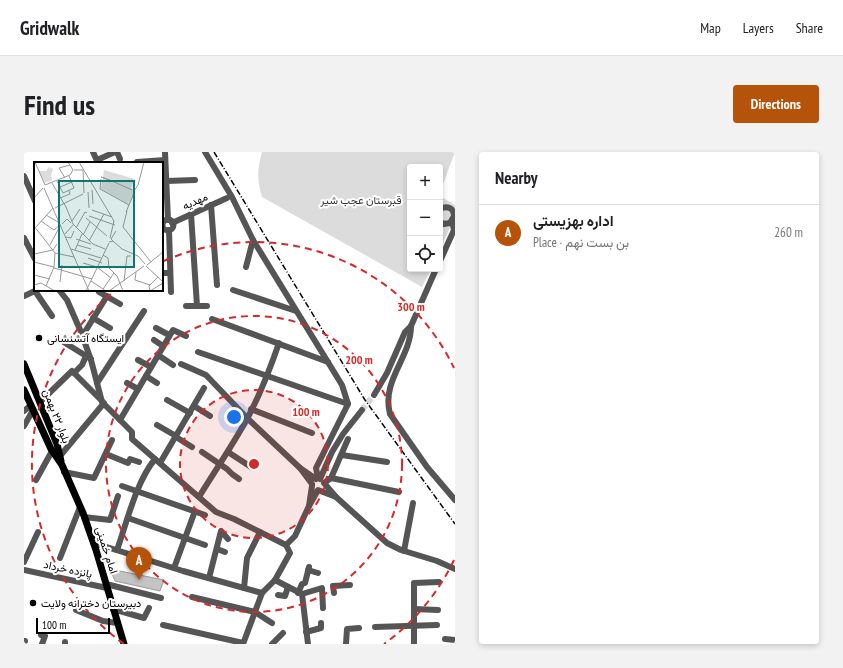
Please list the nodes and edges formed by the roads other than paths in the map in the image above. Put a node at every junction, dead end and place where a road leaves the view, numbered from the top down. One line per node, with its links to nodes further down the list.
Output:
1 (94, 152): 7 (street)
2 (116, 152): 5 (street); 7 (street)
3 (165, 152): 6 (street)
4 (205, 152): 24 (street)
5 (120, 159)
6 (165, 160): 8 (street); 11 (street)
7 (96, 162)
8 (137, 162)
9 (24, 176): 12 (street)
10 (195, 180): 11 (street)
11 (166, 181): 13 (street)
12 (32, 189)
13 (164, 194): 19 (street)
14 (227, 198): 15 (street, مهدیه)
15 (212, 205): 18 (street, مهدیه); 32 (street)
16 (443, 208): 17 (street)
17 (454, 210): 20 (street)
18 (191, 214): 19 (street, مهدیه); 43 (street)
19 (170, 221): 21 (street)
20 (452, 221): 22 (street); 26 (street)
21 (163, 222)
22 (443, 223)
23 (165, 230): 29 (street)
24 (253, 240): 28 (street); 46 (street)
25 (28, 245): 27 (street)
26 (443, 254)
27 (34, 257)
28 (246, 267)
29 (170, 272): 31 (street); 38 (street)
30 (435, 272): 50 (street)
31 (163, 273)
32 (217, 285)
33 (233, 290): 46 (street)
34 (34, 291): 39 (street)
35 (37, 291): 47 (street)
36 (60, 291): 53 (street)
37 (99, 292): 40 (street)
38 (171, 292)
39 (24, 296)
40 (107, 296): 41 (street); 48 (street)
41 (120, 304)
42 (186, 306): 43 (street)
43 (197, 306): 44 (street)
44 (207, 306)
45 (144, 311): 74 (street)
46 (296, 311): 64 (street)
47 (52, 316)
48 (93, 318): 51 (street); 53 (street)
49 (212, 319): 58 (street)
50 (411, 326): 78 (street); 124 (street)
51 (110, 328)
52 (156, 328): 54 (street)
53 (82, 335): 62 (street)
54 (169, 335): 55 (street); 59 (street)
55 (186, 336)
56 (154, 340): 59 (street)
57 (62, 341): 62 (street)
58 (279, 343): 64 (street); 71 (street)
59 (163, 346): 61 (street)
60 (198, 352): 71 (street)
61 (158, 355): 66 (street); 68 (street)
62 (89, 358): 69 (street); 74 (street)
63 (138, 360): 68 (street)
64 (328, 362): 82 (street)
65 (24, 364): 80 (main road, بلوار ۲۲ بهمن)
66 (173, 364)
67 (181, 364): 90 (street)
68 (151, 368): 70 (street)
69 (74, 373): 80 (street); 81 (street)
70 (146, 376): 73 (street); 76 (street)
71 (267, 376): 82 (street); 85 (street)
72 (128, 383): 76 (street)
73 (157, 383)
74 (97, 384): 81 (street)
75 (204, 388): 83 (street)
76 (138, 389): 91 (street)
77 (24, 390): 84 (main road, بلوار ۲۲ بهمن)
78 (374, 395)
79 (167, 400): 88 (street)
80 (40, 402): 104 (main road, بلوار ۲۲ بهمن)
81 (103, 402): 91 (street); 104 (street)
82 (348, 404): 115 (street)
83 (194, 406): 88 (street); 89 (street)
84 (32, 408): 87 (street); 93 (street); 99 (main road, بلوار ۲۲ بهمن)
85 (251, 409): 90 (street); 94 (street)
86 (362, 410): 115 (street)
87 (24, 411)
88 (190, 413): 95 (street)
89 (210, 416)
90 (248, 418): 101 (street); 111 (street)
91 (120, 420): 105 (street)
92 (157, 425): 95 (street)
93 (24, 426)
94 (312, 432)
95 (176, 436): 98 (street); 105 (street)
96 (348, 439): 103 (street)
97 (112, 440): 102 (street)
98 (192, 447)
99 (52, 451): 110 (main road, بلوار ۲۲ بهمن); 114 (street)
100 (202, 452): 108 (street)
101 (228, 452): 108 (street); 109 (street)
102 (106, 454): 106 (street); 110 (street)
103 (342, 454): 107 (street); 112 (street)
104 (60, 456): 110 (main road, بلوار ۲۲ بهمن)
105 (157, 461): 119 (street); 122 (street)
106 (139, 462)
107 (387, 462)
108 (220, 464): 113 (street); 122 (street)
109 (251, 467)
110 (63, 468): 127 (main road, امام خمینی)
111 (300, 468): 115 (street); 116 (street)
112 (331, 478): 115 (street); 120 (street)
113 (239, 479)
114 (36, 480)
115 (320, 480): 116 (street); 118 (street); 123 (street)
116 (312, 485): 118 (street); 126 (street)
117 (122, 486): 119 (street)
118 (318, 490): 123 (street); 126 (street)
119 (137, 491): 128 (street); 131 (street)
120 (399, 492)
121 (118, 496): 130 (street)
122 (198, 497): 133 (street)
123 (336, 497): 141 (street)
124 (455, 500)
125 (413, 503): 141 (street)
126 (309, 506): 138 (street)
127 (80, 507): 130 (main road, امام خمینی); 143 (street)
128 (195, 511): 129 (street); 134 (street)
129 (205, 515)
130 (84, 517): 136 (main road, امام خمینی)
131 (128, 518): 134 (street); 140 (street)
132 (38, 532): 144 (street)
133 (260, 532): 138 (street); 155 (street)
134 (185, 538): 137 (street); 145 (street)
135 (228, 539): 139 (street)
136 (94, 543): 140 (street); 153 (main road, امام خمینی)
137 (205, 545)
138 (286, 545): 150 (street)
139 (216, 549): 142 (street); 149 (street)
140 (117, 550): 145 (street)
141 (404, 551): 146 (street)
142 (225, 552)
143 (60, 558)
144 (24, 562)
145 (174, 568): 149 (street)
146 (455, 569)
147 (24, 570): 153 (street, پانزده خرداد)
148 (318, 573): 157 (street)
149 (209, 578): 155 (street)
150 (276, 580): 154 (street); 156 (street)
151 (439, 582): 165 (street)
152 (350, 585): 159 (street)
153 (107, 586): 161 (street, پانزده خرداد); 164 (main road, امام خمینی)
154 (288, 587): 157 (street); 158 (street)
155 (244, 588): 156 (street)
156 (262, 593): 168 (street)
157 (300, 594): 159 (street); 177 (street)
158 (278, 595)
159 (322, 596): 163 (street)
160 (192, 597): 168 (street)
161 (161, 598)
162 (149, 608): 164 (street)
163 (323, 608)
164 (114, 609): 169 (main road, امام خمینی)
165 (414, 609): 167 (street); 173 (street)
166 (76, 610): 169 (street)
167 (438, 610)
168 (255, 612): 170 (street); 184 (street)
169 (117, 623): 183 (main road, امام خمینی)
170 (272, 623)
171 (321, 623): 177 (street)
172 (163, 625): 184 (street)
173 (414, 625): 174 (street); 175 (street); 188 (street)
174 (437, 625)
175 (374, 627)
176 (359, 628): 187 (street)
177 (306, 632): 186 (street)
178 (283, 633): 185 (street)
179 (41, 635): 182 (street)
180 (445, 639): 181 (street)
181 (455, 640)
182 (42, 644)
183 (124, 644)
184 (243, 644)
185 (272, 644)
186 (308, 644)
187 (346, 644)
188 (414, 644)

